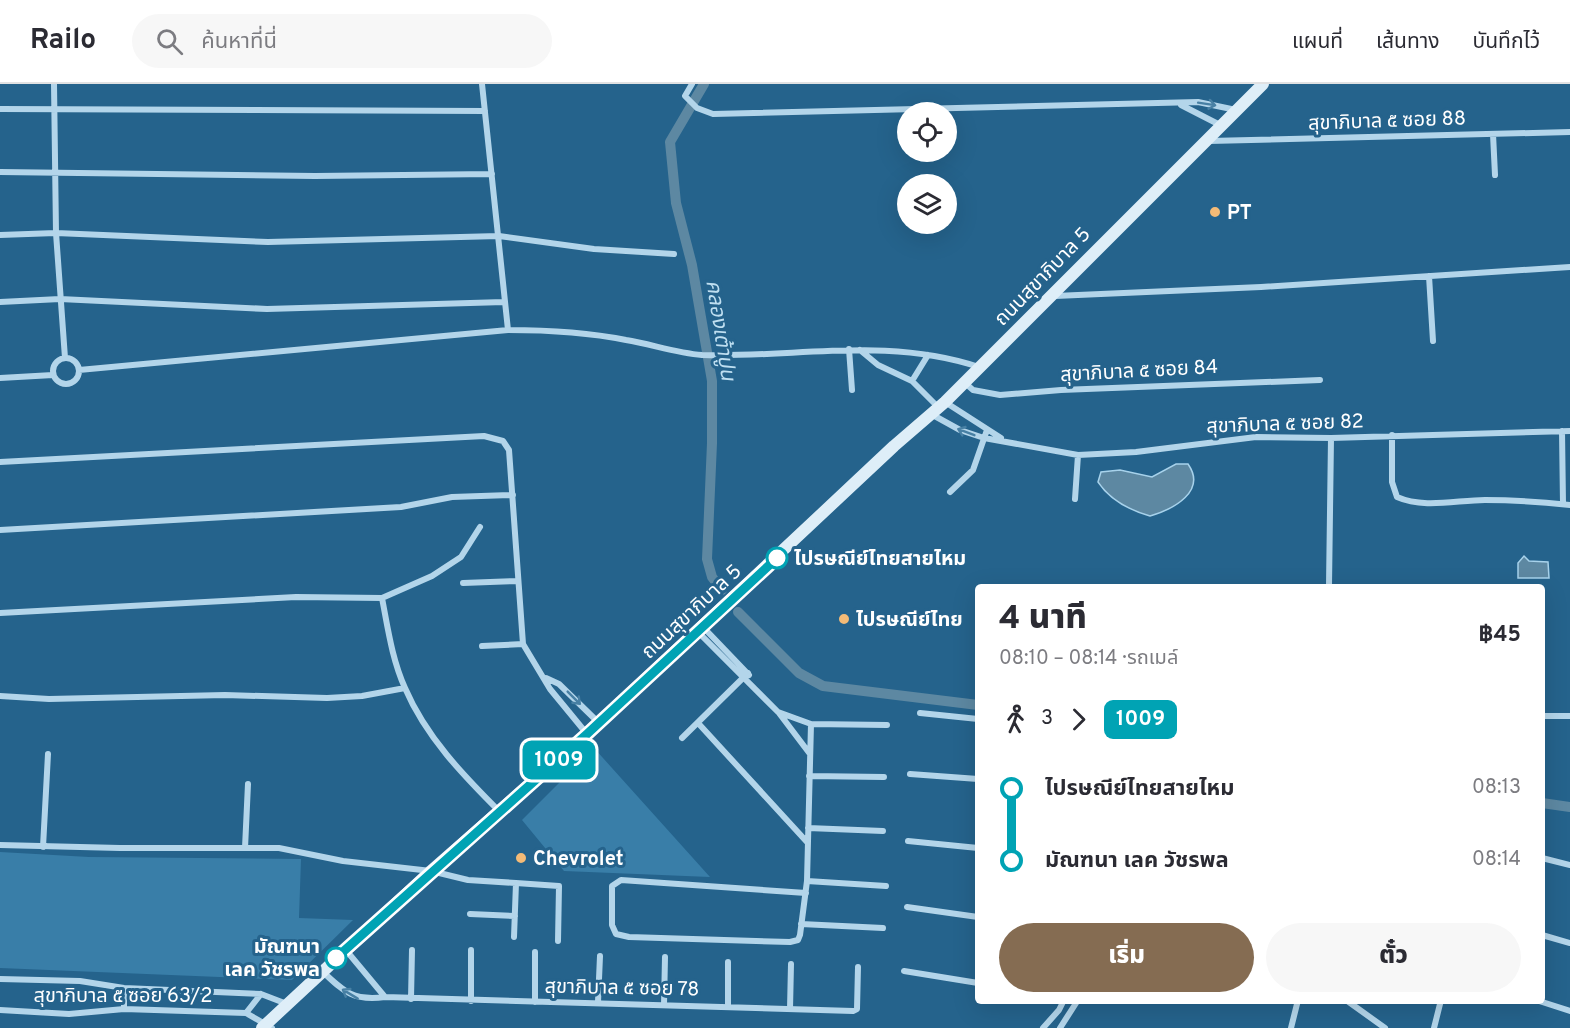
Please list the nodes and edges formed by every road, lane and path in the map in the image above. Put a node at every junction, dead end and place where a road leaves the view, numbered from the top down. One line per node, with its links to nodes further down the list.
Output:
1 (54, 84): 6 (street)
2 (482, 84): 9 (street)
3 (692, 84): 5 (street)
4 (1263, 84): 8 (main road, ถนนสุขาภิบาล 5)
5 (1178, 104): 8 (street, one-way to 8); 10 (street)
6 (54, 108): 7 (street); 9 (street); 14 (street)
7 (0, 109)
8 (1237, 110): 10 (main road, ถนนสุขาภิบาล 5)
9 (485, 111): 16 (street)
10 (1222, 126): 13 (main road, ถนนสุขาภิบาล 5)
11 (1570, 132): 12 (street, สุขาภิบาล ๕ ซอย 88)
12 (1493, 134): 13 (street, สุขาภิบาล ๕ ซอย 88); 17 (street)
13 (1205, 141): 24 (main road, ถนนสุขาภิบาล 5)
14 (55, 171): 15 (street); 16 (street); 18 (street)
15 (0, 172)
16 (492, 174): 20 (street)
17 (1495, 175)
18 (56, 233): 19 (street); 20 (street); 25 (street)
19 (0, 235)
20 (499, 236): 21 (street); 27 (street)
21 (674, 254)
22 (1570, 267): 23 (street)
23 (1429, 276): 24 (street); 29 (street)
24 (1051, 296): 34 (main road, ถนนสุขาภิบาล 5)
25 (60, 299): 26 (street); 27 (street); 33 (street)
26 (0, 302)
27 (504, 302): 28 (street)
28 (508, 330): 30 (street); 35 (street)
29 (1433, 341)
30 (849, 349): 31 (street); 41 (street)
31 (859, 350): 32 (street); 39 (street)
32 (928, 355): 34 (street); 39 (street)
33 (65, 358): 35 (street); 36 (street)
34 (980, 368): 40 (main road, ถนนสุขาภิบาล 5)
35 (79, 370): 36 (street)
36 (53, 375): 37 (street)
37 (0, 378)
38 (1320, 380): 40 (street, สุขาภิบาล ๕ ซอย 84)
39 (912, 381): 42 (street)
40 (963, 382): 42 (main road, ถนนสุขาภิบาล 5)
41 (852, 390)
42 (938, 408): 43 (street, สุขาภิบาล ๕ ซอย 82); 47 (street, สุขาภิบาล ๕ ซอย 82, one-way to 42); 63 (main road, ถนนสุขาภิบาล 5)
43 (987, 430): 47 (street); 49 (street, สุขาภิบาล ๕ ซอย 82)
44 (1562, 431): 45 (street, สุขาภิบาล ๕ ซอย 82); 46 (street, สุขาภิบาล ๕ ซอย 82); 55 (street)
45 (1570, 431)
46 (1392, 435): 48 (street, สุขาภิบาล ๕ ซอย 82); 55 (street)
47 (984, 438): 49 (street, สุขาภิบาล ๕ ซอย 82); 52 (street)
48 (1331, 438): 50 (street, สุขาภิบาล ๕ ซอย 82); 60 (street)
49 (1004, 440): 50 (street, สุขาภิบาล ๕ ซอย 82)
50 (1078, 455): 54 (street)
51 (0, 462): 53 (street)
52 (950, 492)
53 (513, 495): 57 (street); 58 (street)
54 (1075, 499)
55 (1567, 505)
56 (480, 527): 61 (street)
57 (0, 530)
58 (518, 581): 59 (street); 64 (street)
59 (464, 583)
60 (1329, 584)
61 (382, 598): 62 (street); 68 (street)
62 (0, 613)
63 (700, 629): 66 (street); 75 (main road, ถนนสุขาภิบาล 5)
64 (523, 644): 65 (street); 67 (street)
65 (482, 646)
66 (746, 675): 70 (street); 76 (street)
67 (546, 678): 75 (street, one-way to 75); 79 (street)
68 (405, 688): 69 (street); 88 (street)
69 (0, 696)
70 (778, 712): 77 (street); 82 (street)
71 (920, 713): 74 (street)
72 (1545, 716): 73 (street)
73 (1570, 716)
74 (975, 719)
75 (599, 723): 79 (main road, ถนนสุขาภิบาล 5)
76 (698, 723): 80 (street); 91 (street)
77 (811, 724): 78 (street); 82 (street)
78 (887, 725)
79 (587, 734): 88 (main road, ถนนสุขาภิบาล 5)
80 (682, 738)
81 (48, 754): 94 (street)
82 (810, 754): 84 (street)
83 (910, 774): 86 (street)
84 (809, 776): 85 (street); 89 (street)
85 (884, 777)
86 (975, 779)
87 (248, 784): 95 (street)
88 (500, 812): 99 (main road, ถนนสุขาภิบาล 5)
89 (808, 828): 90 (street); 91 (street)
90 (883, 831)
91 (807, 842): 100 (street)
92 (908, 842): 96 (street)
93 (0, 845): 94 (street)
94 (44, 847): 95 (street)
95 (245, 848): 99 (street)
96 (975, 848)
97 (1545, 859): 98 (street)
98 (1570, 865)
99 (431, 871): 101 (street); 114 (main road, ถนนสุขาภิบาล 5)
100 (807, 881): 102 (street); 103 (street)
101 (516, 884): 106 (street); 112 (street)
102 (885, 886)
103 (806, 893): 108 (street); 108 (street)
104 (907, 907): 107 (street)
105 (470, 914): 106 (street)
106 (515, 916): 111 (street)
107 (975, 917)
108 (801, 924): 109 (street)
109 (883, 928)
110 (1545, 936): 113 (street)
111 (514, 937)
112 (558, 941)
113 (1570, 943)
114 (345, 949): 123 (main road, ถนนสุขาภิบาล 5); 129 (street)
115 (412, 950): 130 (street)
116 (471, 950): 131 (street)
117 (535, 952): 132 (street)
118 (600, 956): 133 (street)
119 (665, 957): 141 (street)
120 (728, 962): 142 (street)
121 (790, 964): 144 (street)
122 (858, 967): 144 (street, สุขาภิบาล ๕ ซอย 78)
123 (322, 971): 129 (street, สุขาภิบาล ๕ ซอย 78, one-way to 123); 135 (main road, ถนนสุขาภิบาล 5)
124 (904, 971): 126 (street)
125 (0, 979): 127 (street)
126 (975, 983)
127 (124, 988): 128 (street); 143 (street)
128 (261, 994): 135 (street); 147 (street)
129 (385, 997): 130 (street, สุขาภิบาล ๕ ซอย 78)
130 (411, 999): 131 (street, สุขาภิบาล ๕ ซอย 78)
131 (471, 1001): 132 (street, สุขาภิบาล ๕ ซอย 78)
132 (535, 1002): 133 (street, สุขาภิบาล ๕ ซอย 78)
133 (598, 1002): 141 (street, สุขาภิบาล ๕ ซอย 78)
134 (1545, 1003): 146 (street)
135 (287, 1004): 148 (main road, ถนนสุขาภิบาล 5)
136 (1062, 1004): 149 (street)
137 (1075, 1004): 150 (street)
138 (1297, 1004): 151 (street)
139 (1352, 1004): 152 (street)
140 (1440, 1004): 153 (street)
141 (664, 1005): 142 (street, สุขาภิบาล ๕ ซอย 78)
142 (728, 1007): 144 (street, สุขาภิบาล ๕ ซอย 78)
143 (124, 1009): 145 (street, สุขาภิบาล ๕ ซอย 63/2); 147 (street, สุขาภิบาล ๕ ซอย 63/2)
144 (790, 1009)
145 (0, 1010)
146 (1570, 1011)
147 (246, 1013): 148 (street)
148 (267, 1026)
149 (1043, 1028)
150 (1060, 1028)
151 (1291, 1028)
152 (1385, 1028)
153 (1434, 1028)

